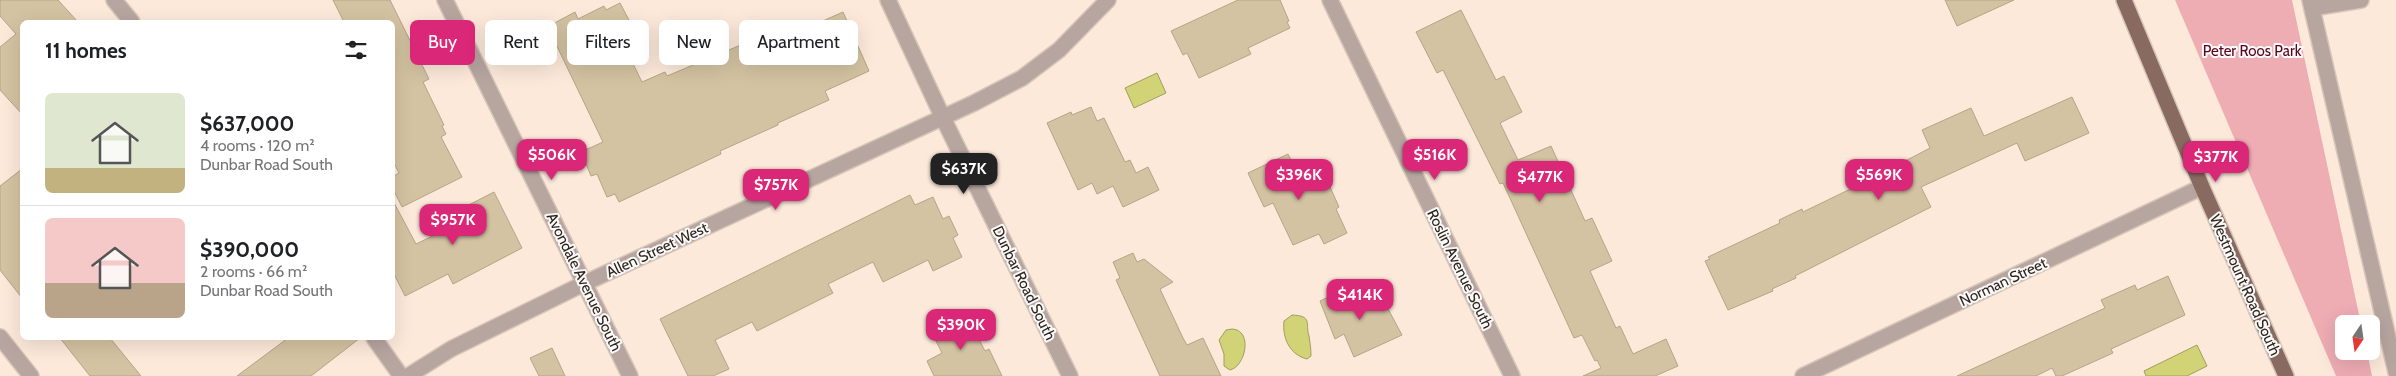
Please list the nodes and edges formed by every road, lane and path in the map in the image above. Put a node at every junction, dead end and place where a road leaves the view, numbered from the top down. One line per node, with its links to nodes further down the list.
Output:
1 (114, 0): 9 (street)
2 (445, 0): 12 (street, Avondale Avenue South)
3 (888, 0): 10 (street, Dunbar Road South)
4 (1108, 0): 10 (street, Allen Street West)
5 (1330, 0): 22 (street, Roslin Avenue South)
6 (2124, 0): 11 (main road, Westmount Road South)
7 (2361, 0): 8 (street)
8 (2311, 4): 15 (street)
9 (130, 20)
10 (943, 118): 12 (street, Allen Street West); 21 (street, Dunbar Road South)
11 (2202, 187): 23 (street, Norman Street); 24 (main road, Westmount Road South)
12 (585, 283): 19 (street, Allen Street West); 20 (street, Avondale Avenue South)
13 (0, 337): 17 (street)
14 (375, 340): 18 (street)
15 (2394, 356): 16 (street)
16 (2396, 372)
17 (31, 376)
18 (401, 376)
19 (408, 376)
20 (630, 376)
21 (1070, 376)
22 (1512, 376)
23 (1803, 376)
24 (2286, 376)

